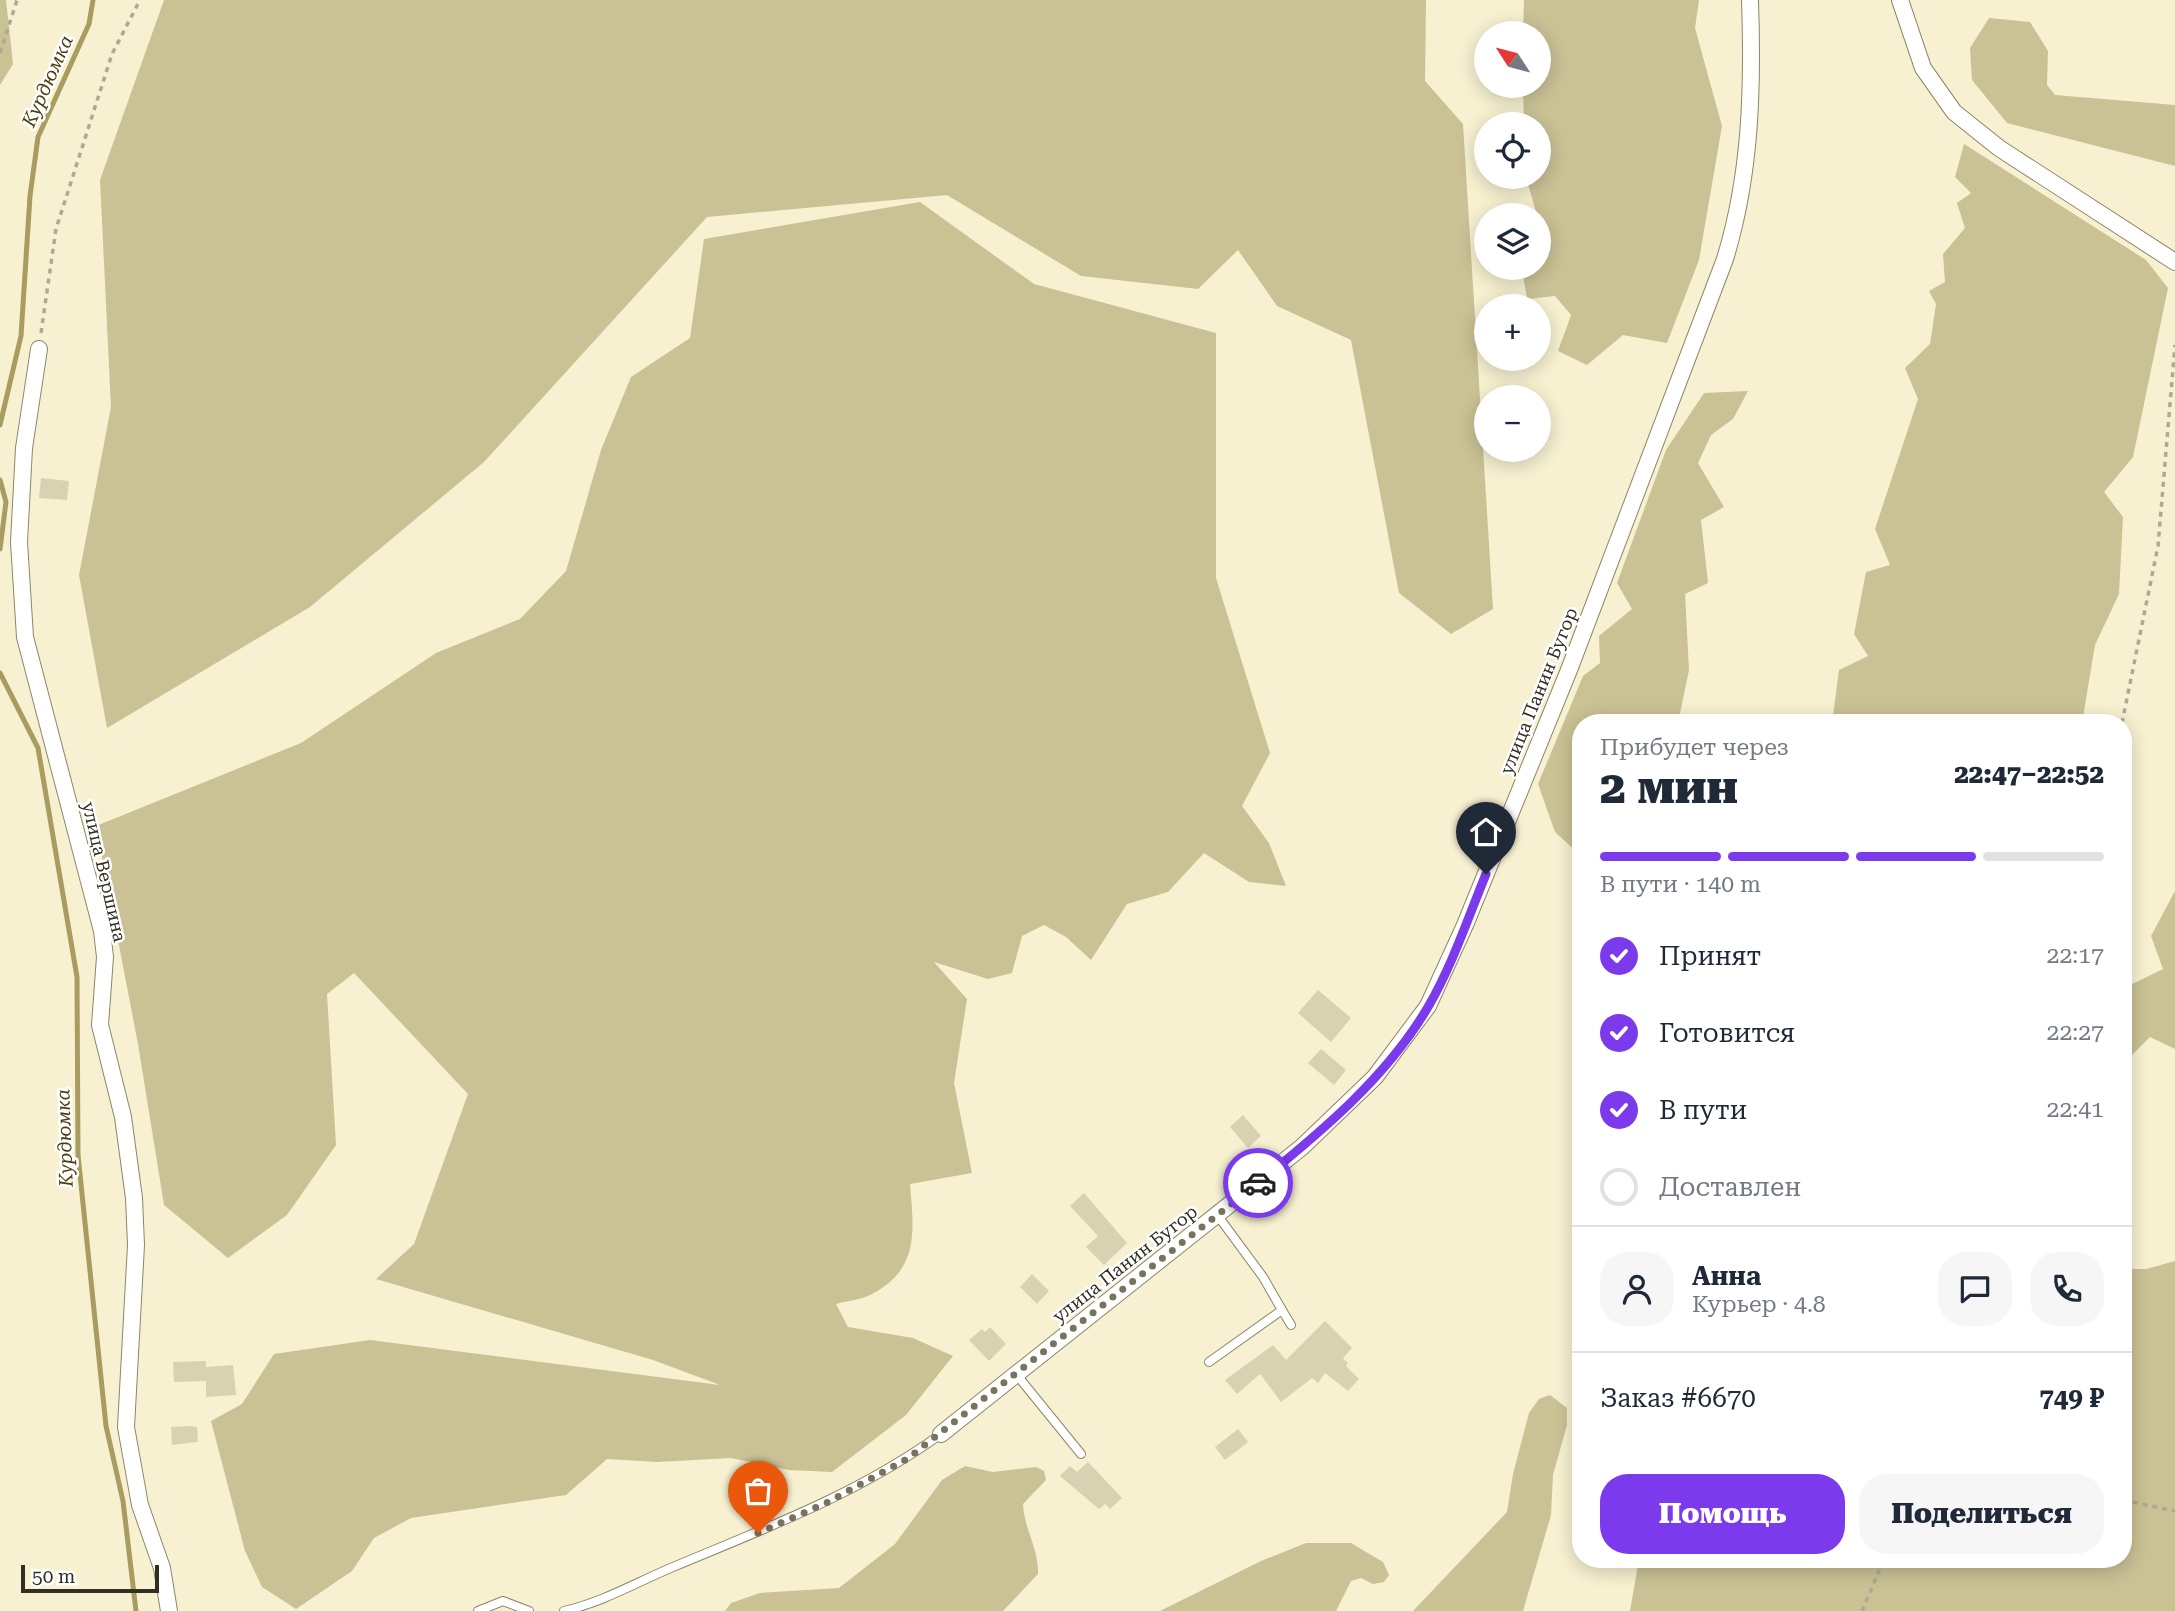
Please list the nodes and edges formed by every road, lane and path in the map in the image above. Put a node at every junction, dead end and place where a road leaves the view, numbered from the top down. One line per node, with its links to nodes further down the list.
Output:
1 (16, 0): 5 (path)
2 (140, 0): 8 (path)
3 (1750, 0): 10 (street, улица Панин Бугор)
4 (1900, 0): 6 (street)
5 (0, 53)
6 (2175, 262)
7 (2175, 345): 9 (path)
8 (39, 349): 20 (street, улица Вершина)
9 (2124, 714)
10 (1218, 1216): 11 (lane); 14 (street, улица Панин Бугор)
11 (1282, 1310): 12 (lane); 13 (lane)
12 (1291, 1325)
13 (1209, 1362)
14 (1016, 1374): 15 (street, улица Панин Бугор); 16 (lane)
15 (941, 1434): 23 (lane)
16 (1081, 1454)
17 (2132, 1502): 18 (path)
18 (2175, 1511)
19 (1880, 1568): 24 (path)
20 (169, 1611)
21 (478, 1611): 22 (lane)
22 (529, 1611)
23 (564, 1611)
24 (1863, 1611)

